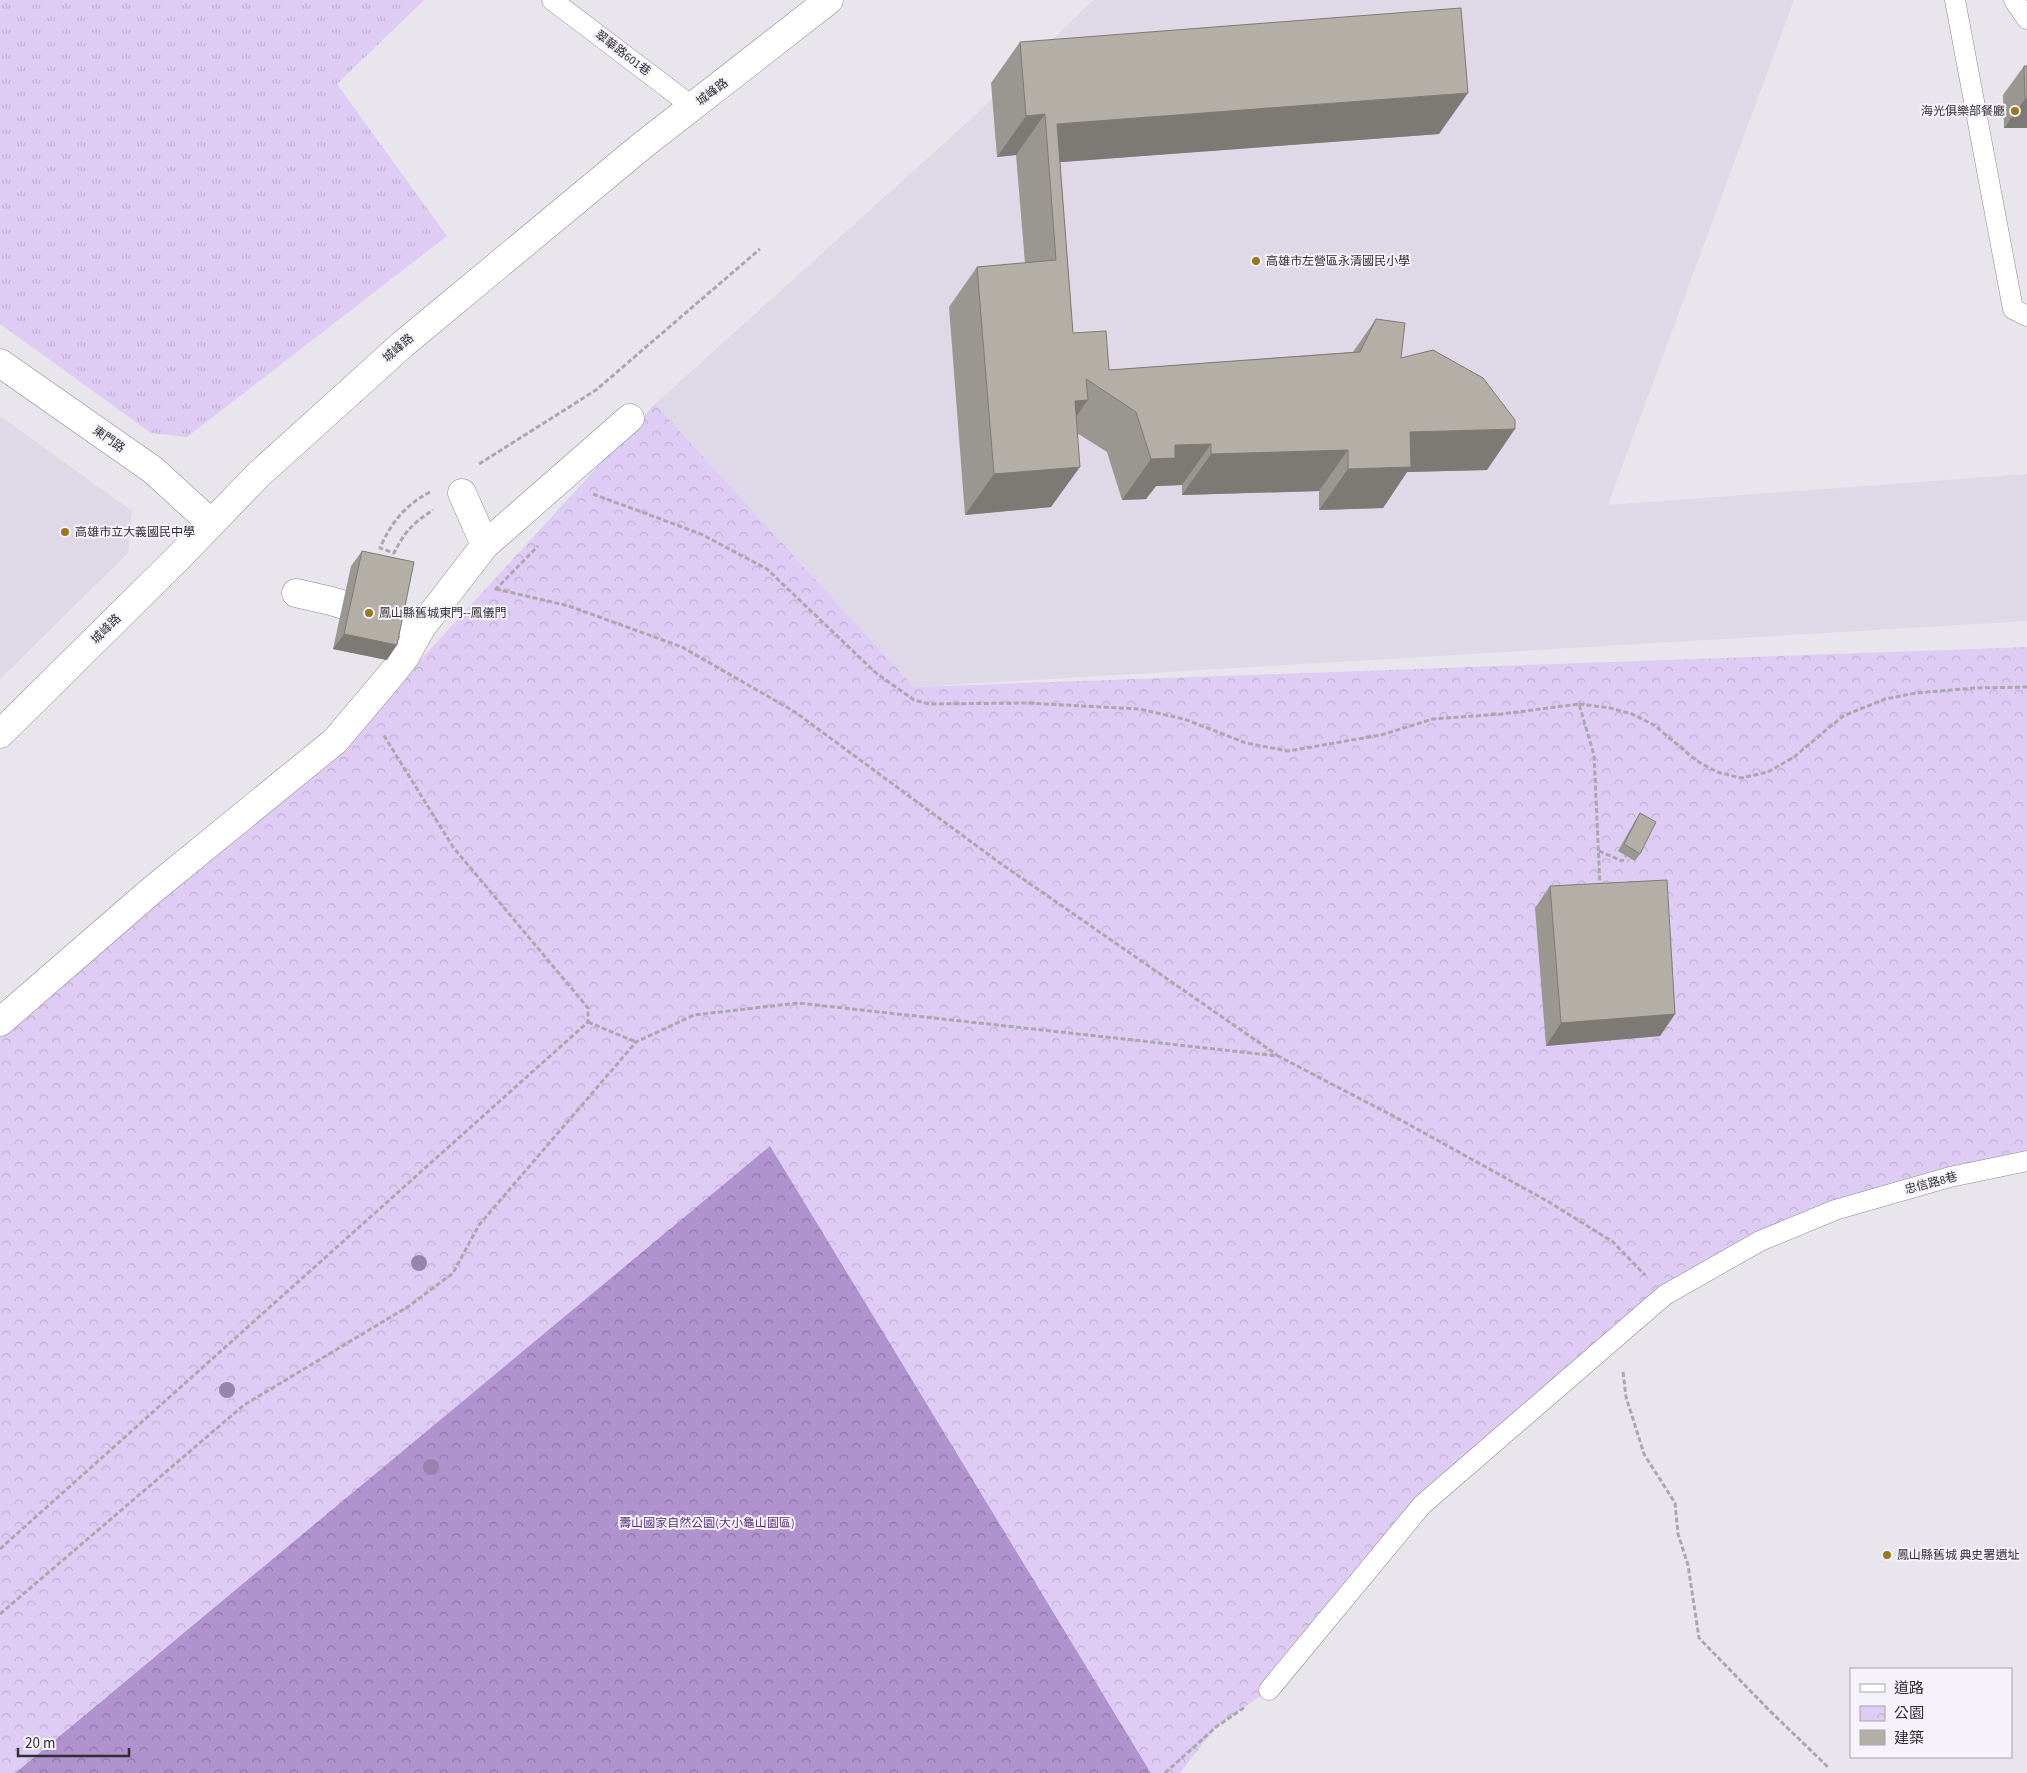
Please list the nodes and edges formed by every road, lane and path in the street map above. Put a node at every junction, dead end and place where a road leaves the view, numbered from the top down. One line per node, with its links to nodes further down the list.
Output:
1 (552, 0): 6 (lane, 翠華路601巷)
2 (829, 0): 6 (street, 城峰路)
3 (1955, 0): 8 (lane)
4 (2014, 0): 5 (lane)
5 (2027, 19)
6 (693, 107): 15 (street, 城峰路)
7 (760, 249): 11 (path)
8 (2027, 316)
9 (0, 363): 15 (street, 東門路)
10 (630, 418): 12 (street)
11 (478, 464)
12 (553, 486): 16 (street); 21 (path)
13 (450, 490): 14 (path); 16 (street)
14 (435, 509)
15 (210, 523): 23 (street, 城峰路)
16 (485, 544): 19 (street)
17 (496, 589): 30 (path)
18 (296, 594): 19 (street)
19 (421, 628): 22 (street)
20 (2027, 686): 21 (path)
21 (1579, 704): 24 (path)
22 (358, 712): 27 (street); 28 (path)
23 (0, 734)
24 (1599, 851): 25 (path); 26 (path)
25 (1626, 856)
26 (1600, 895)
27 (0, 1022)
28 (588, 1022): 29 (path); 34 (path)
29 (636, 1042): 30 (path); 35 (path)
30 (1278, 1056): 32 (path)
31 (2027, 1161): 32 (lane, 忠信路8巷)
32 (1665, 1295): 36 (lane, 忠信路8巷)
33 (1625, 1364): 37 (path)
34 (0, 1549)
35 (0, 1614)
36 (1268, 1690): 38 (path)
37 (1829, 1768)
38 (1165, 1773)

